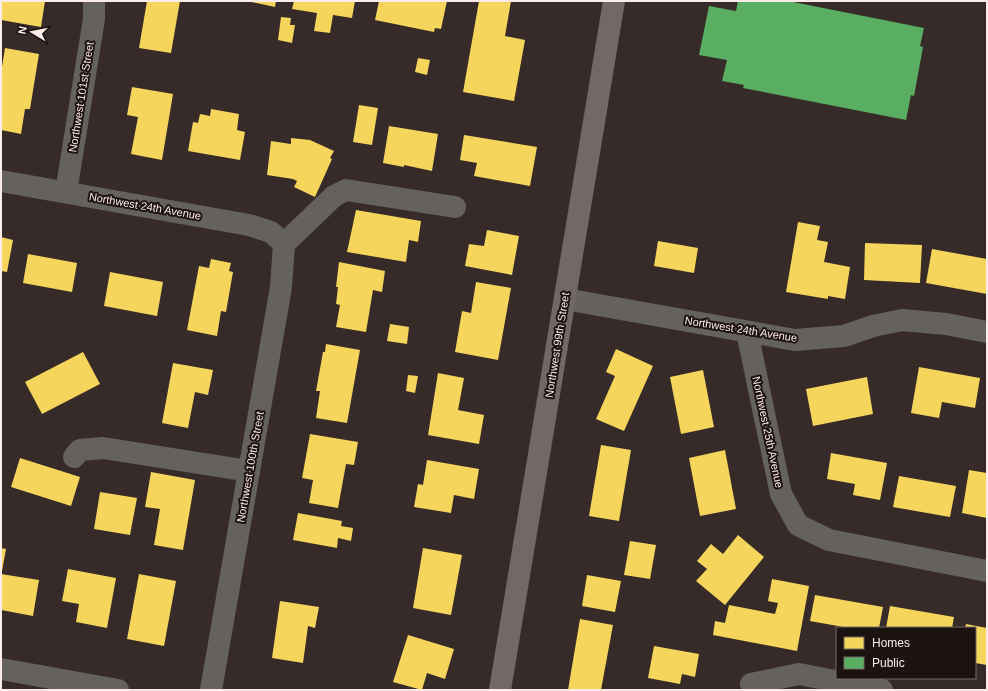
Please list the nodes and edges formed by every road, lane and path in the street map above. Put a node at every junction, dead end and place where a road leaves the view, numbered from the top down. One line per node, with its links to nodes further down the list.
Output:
1 (94, 1): 4 (street, Northwest 101st Street)
2 (614, 1): 7 (main road, Northwest 99th Street)
3 (1, 181): 4 (street, Northwest 24th Avenue)
4 (66, 192): 6 (street, Northwest 24th Avenue)
5 (455, 207): 6 (street)
6 (284, 244): 11 (street, Northwest 100th Street)
7 (565, 299): 8 (street, Northwest 24th Avenue); 17 (main road, Northwest 99th Street)
8 (747, 332): 9 (street, Northwest 24th Avenue); 12 (street, Northwest 25th Avenue)
9 (987, 332)
10 (74, 457): 11 (street)
11 (250, 471): 16 (street, Northwest 100th Street)
12 (987, 571)
13 (1, 669): 15 (street)
14 (751, 684): 18 (street)
15 (118, 690)
16 (211, 690)
17 (500, 690)
18 (882, 690)

